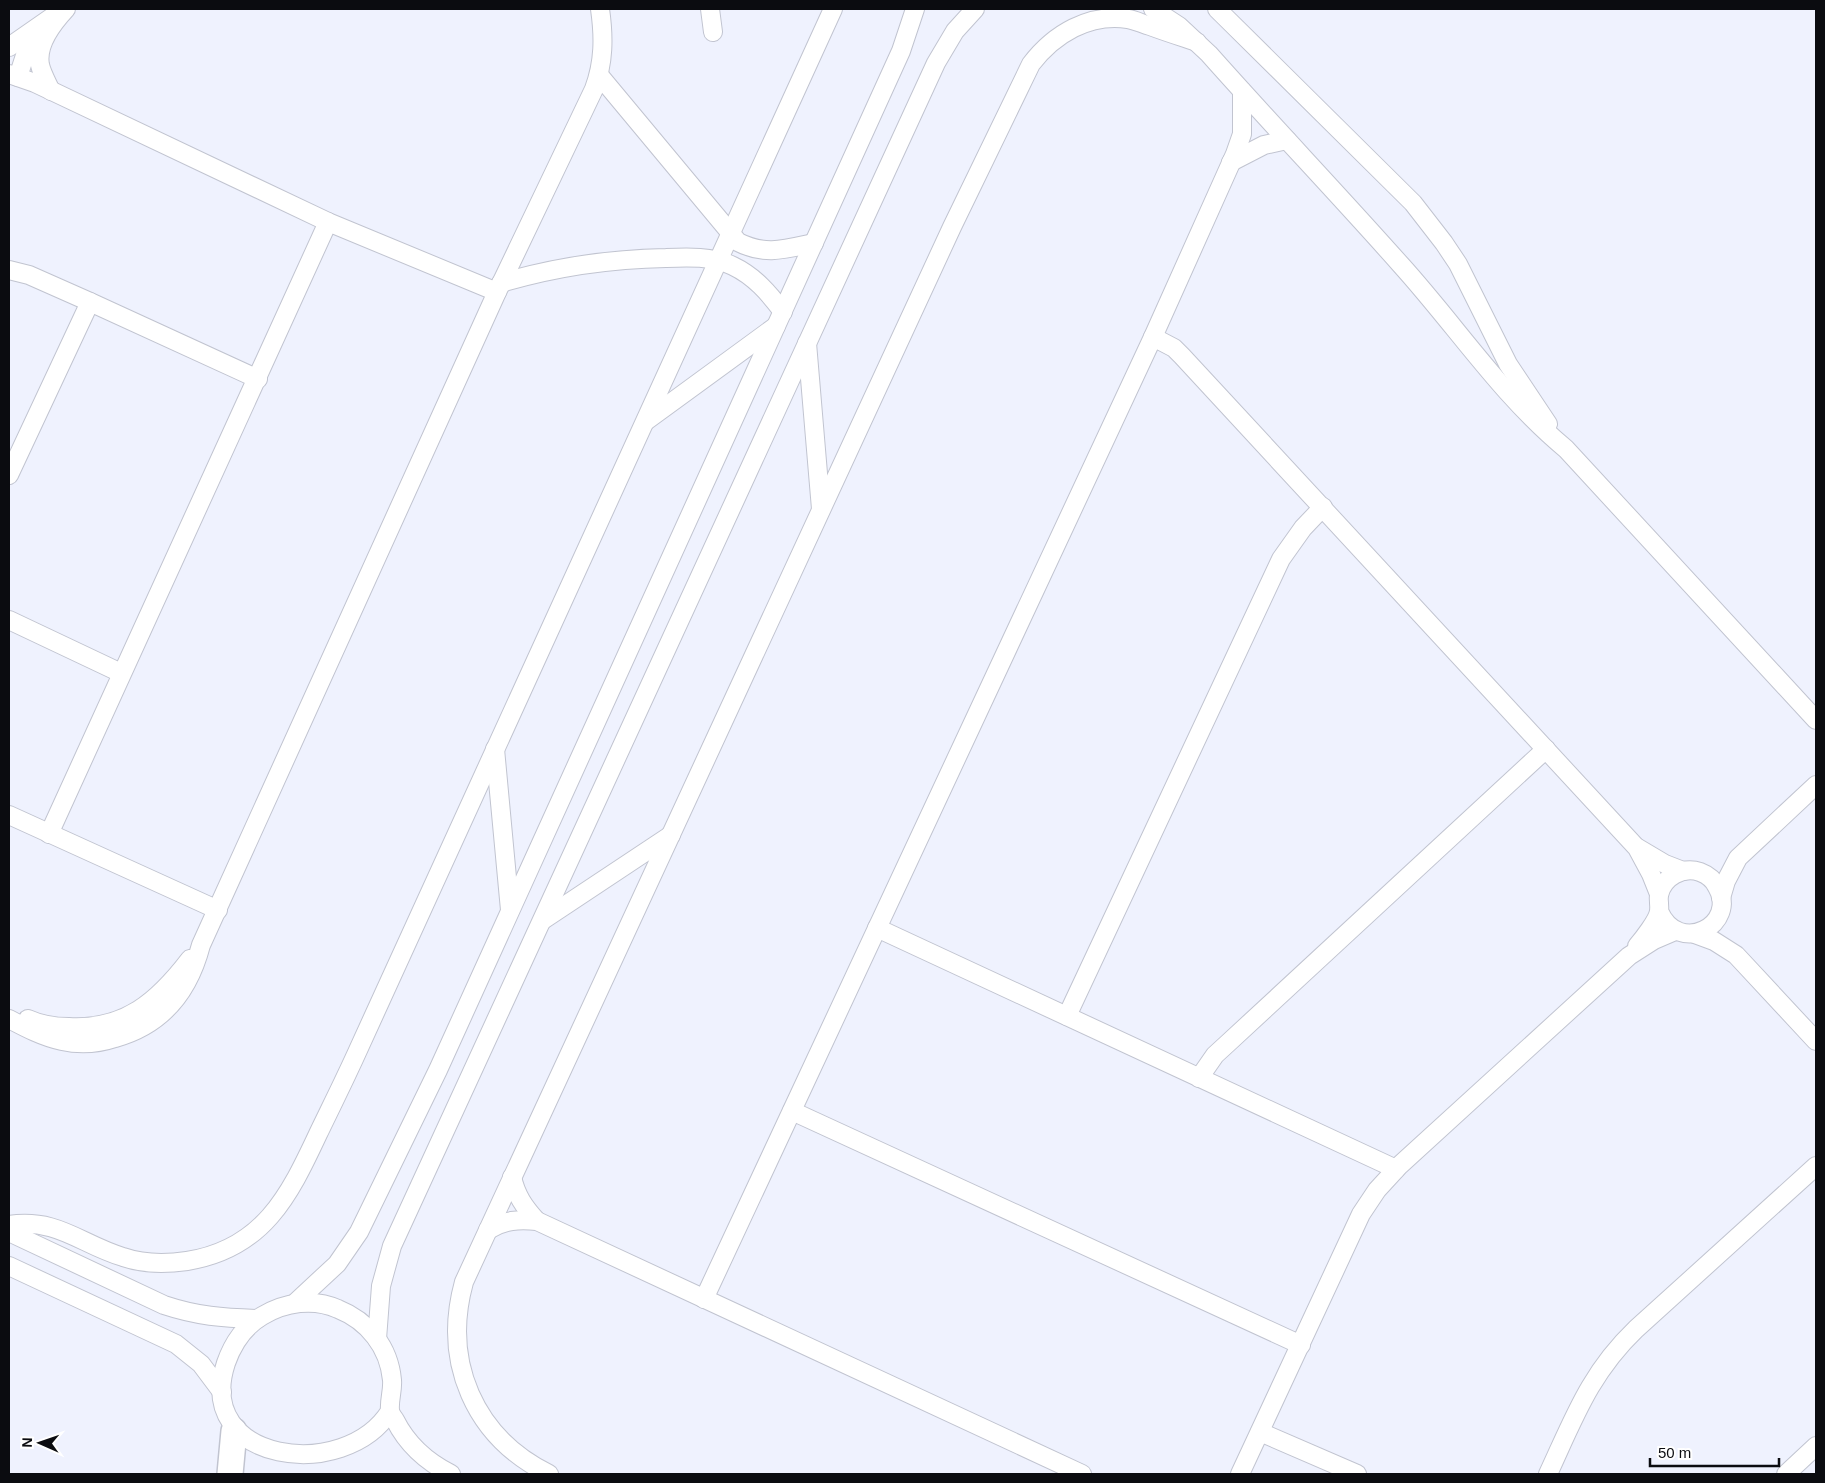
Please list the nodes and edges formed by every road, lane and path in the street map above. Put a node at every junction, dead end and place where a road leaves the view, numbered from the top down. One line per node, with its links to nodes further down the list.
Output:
1 (65, 9): 9 (street); 15 (street)
2 (600, 9): 13 (street)
3 (710, 9): 10 (street)
4 (833, 9): 20 (street)
5 (915, 9): 21 (street)
6 (975, 9): 28 (street)
7 (1153, 9): 11 (street)
8 (1217, 9): 31 (street)
9 (38, 28): 12 (street); 14 (street)
10 (713, 32)
11 (1198, 42): 16 (street); 34 (street)
12 (9, 47)
13 (599, 75): 20 (street); 24 (street)
14 (13, 76): 15 (street)
15 (50, 91): 19 (street)
16 (1242, 91): 17 (street); 18 (street)
17 (1287, 140): 18 (street); 31 (street)
18 (1231, 162): 27 (street)
19 (328, 222): 24 (street); 29 (street)
20 (730, 234): 21 (street); 22 (street)
21 (814, 243): 26 (street)
22 (718, 260): 24 (street); 26 (street); 30 (street)
23 (9, 270): 25 (street)
24 (499, 288): 49 (street)
25 (90, 302): 29 (street); 32 (street)
26 (780, 319): 30 (street); 50 (street)
27 (1153, 337): 33 (street); 52 (street)
28 (807, 342): 34 (street); 51 (street)
29 (258, 379): 36 (street)
30 (643, 423): 39 (street)
31 (1566, 449): 37 (street)
32 (9, 475)
33 (1323, 507): 38 (street); 59 (street)
34 (821, 510): 43 (street)
35 (9, 620): 36 (street)
36 (121, 673): 42 (street)
37 (1816, 720)
38 (1546, 748): 44 (street); 62 (street)
39 (495, 749): 50 (street); 68 (street)
40 (1816, 785): 45 (street)
41 (9, 815): 42 (street)
42 (49, 834): 49 (street)
43 (671, 835): 51 (street); 66 (street)
44 (1638, 848): 46 (street); 47 (street)
45 (1738, 858): 46 (street); 48 (street)
46 (1687, 871): 47 (street); 48 (street)
47 (1659, 903): 53 (street); 57 (street)
48 (1720, 906): 54 (street); 56 (street)
49 (218, 910): 55 (street)
50 (510, 911): 73 (street)
51 (542, 920): 75 (street)
52 (877, 928): 59 (street); 63 (street)
53 (1675, 931): 54 (street); 57 (street)
54 (1695, 934): 56 (street)
55 (201, 945): 58 (street); 60 (street)
56 (1736, 955): 61 (street)
57 (1629, 956): 65 (street)
58 (9, 1011)
59 (1067, 1016): 62 (street)
60 (9, 1019)
61 (1816, 1041)
62 (1199, 1078): 65 (street)
63 (792, 1111): 72 (street); 76 (street)
64 (1816, 1166): 90 (street)
65 (1396, 1170): 76 (street)
66 (512, 1177): 67 (street); 69 (street)
67 (537, 1221): 69 (street); 72 (street)
68 (9, 1225)
69 (488, 1230): 86 (street)
70 (9, 1232): 74 (street)
71 (9, 1266): 77 (street)
72 (704, 1299): 87 (street)
73 (295, 1303): 74 (street); 75 (street)
74 (257, 1319): 77 (street)
75 (377, 1339): 78 (street)
76 (1301, 1345): 80 (street)
77 (222, 1392): 79 (street)
78 (390, 1411): 82 (street); 85 (street)
79 (234, 1432): 83 (street); 84 (highway)
80 (1260, 1432): 88 (street); 89 (street)
81 (1816, 1446): 91 (street)
82 (357, 1458)
83 (279, 1469)
84 (230, 1474)
85 (451, 1474)
86 (549, 1474)
87 (1082, 1474)
88 (1240, 1474)
89 (1357, 1474)
90 (1548, 1474)
91 (1786, 1474)

